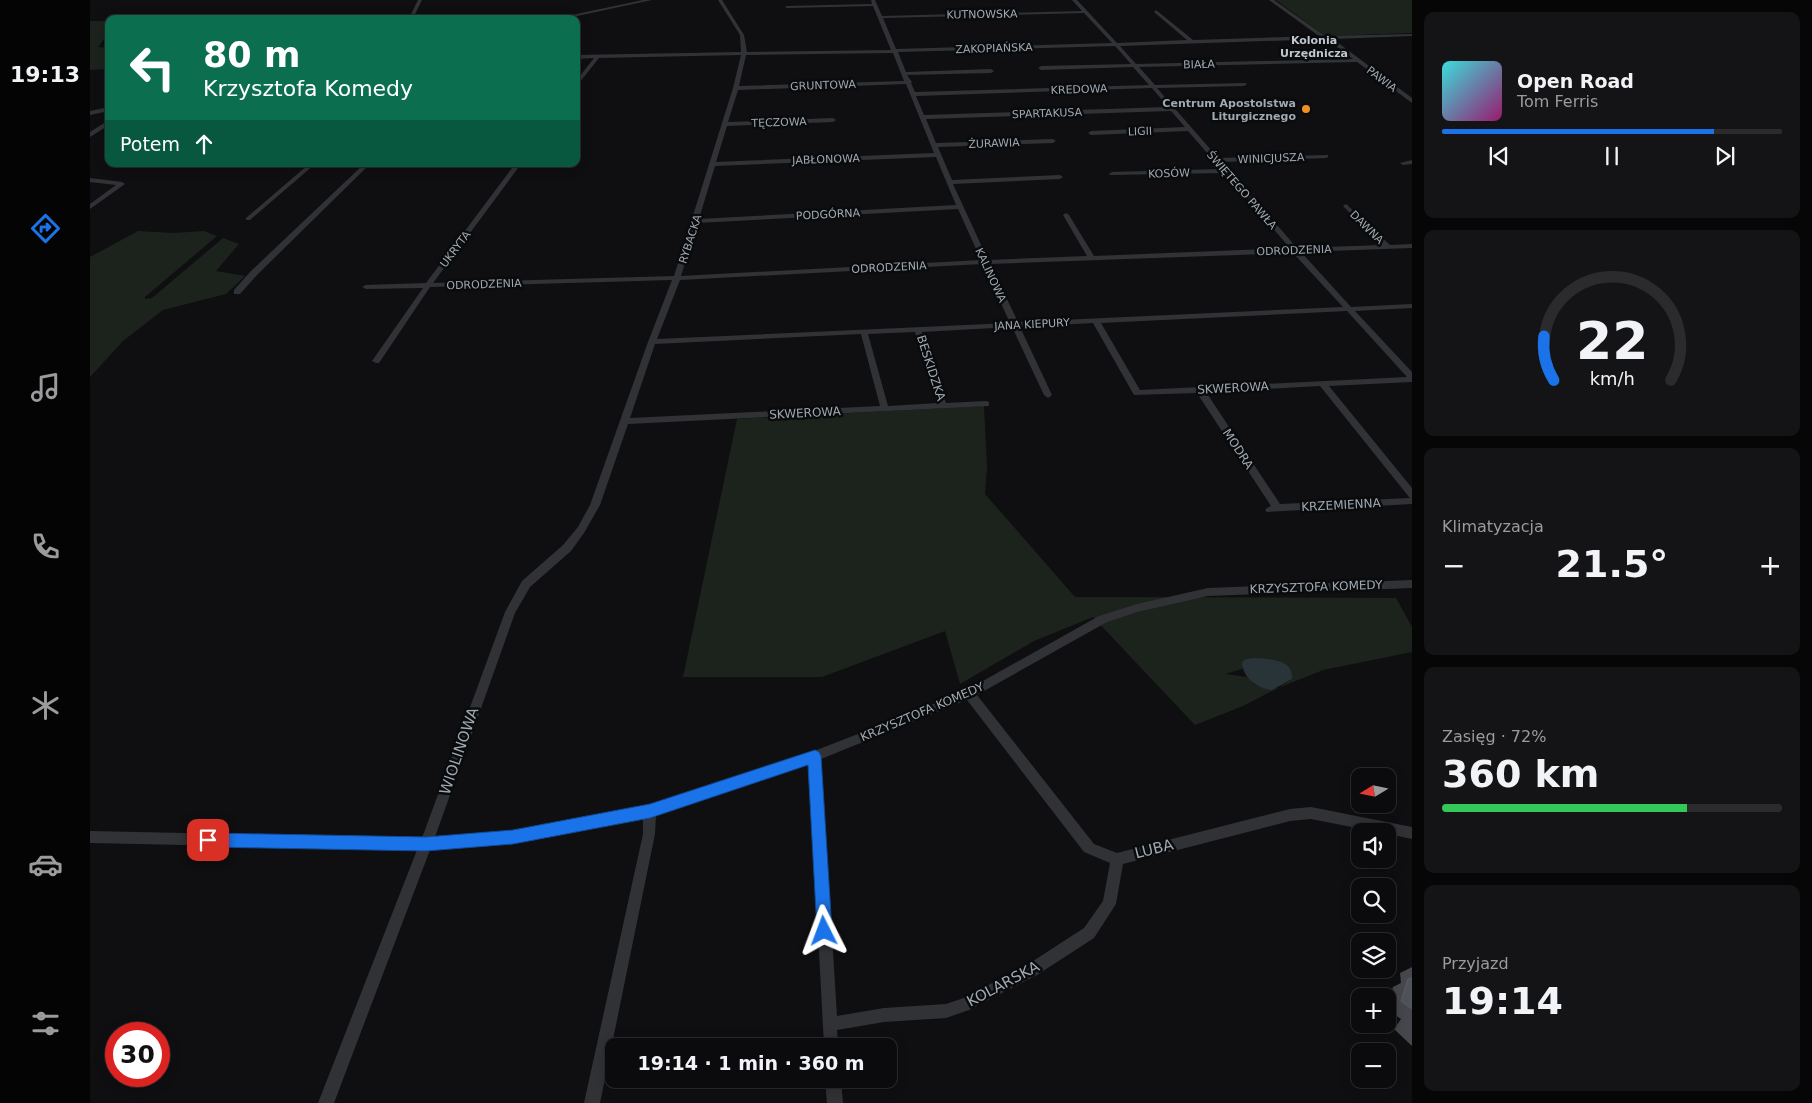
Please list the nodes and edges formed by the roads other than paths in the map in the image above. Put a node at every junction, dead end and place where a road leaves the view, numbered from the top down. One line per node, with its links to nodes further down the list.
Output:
1 (420, 0): 10 (street)
2 (650, 0): 11 (street)
3 (720, 0): 18 (street)
4 (1074, 0): 9 (street, ŚWIĘTEGO PAWŁA)
5 (1272, 0): 14 (street, PAWIA)
6 (874, 3): 7 (street); 12 (street, KALINOWA)
7 (788, 7)
8 (1156, 11): 15 (street)
9 (1085, 12): 12 (street, KUTNOWSKA); 16 (street, ŚWIĘTEGO PAWŁA)
10 (414, 15)
11 (575, 15)
12 (880, 17): 17 (street, KALINOWA)
13 (1412, 35): 14 (street, ZAKOPIAŃSKA)
14 (1326, 38): 15 (street, ZAKOPIAŃSKA); 21 (street, PAWIA)
15 (1192, 42): 16 (street, ZAKOPIAŃSKA)
16 (1116, 44): 17 (street, ZAKOPIAŃSKA); 22 (street, ŚWIĘTEGO PAWŁA)
17 (896, 51): 18 (street, ZAKOPIAŃSKA); 25 (street, KALINOWA)
18 (744, 54): 19 (street, ZAKOPIAŃSKA); 30 (street, RYBACKA)
19 (598, 56): 20 (street, ZAKOPIAŃSKA); 26 (street)
20 (580, 57)
21 (1357, 60): 22 (street, BIAŁA); 32 (street, PAWIA)
22 (1134, 66): 23 (street, BIAŁA); 29 (street, ŚWIĘTEGO PAWŁA)
23 (1041, 68)
24 (991, 71): 25 (street)
25 (905, 74): 27 (street, KALINOWA)
26 (580, 80)
27 (909, 82): 30 (street, GRUNTOWA); 31 (street, KALINOWA)
28 (1244, 84): 29 (street, KREDOWA)
29 (1152, 86): 31 (street, KREDOWA); 33 (street, ŚWIĘTEGO PAWŁA)
30 (736, 88): 38 (street, RYBACKA)
31 (913, 94): 36 (street, KALINOWA)
32 (1412, 101)
33 (1172, 109): 36 (street, SPARTAKUSA); 40 (street, ŚWIĘTEGO PAWŁA)
34 (105, 110): 35 (street)
35 (90, 113)
36 (923, 117): 44 (street, KALINOWA)
37 (833, 120): 38 (street, TĘCZOWA)
38 (725, 124): 50 (street, RYBACKA)
39 (105, 125): 42 (street)
40 (1189, 129): 41 (street, LIGII); 47 (street, ŚWIĘTEGO PAWŁA)
41 (1091, 133)
42 (90, 135)
43 (1053, 141): 44 (street, ŻURAWIA)
44 (935, 145): 45 (street, KALINOWA)
45 (939, 155): 50 (street, JABŁONOWA); 58 (street, KALINOWA)
46 (1326, 156): 47 (street, WINICJUSZA)
47 (1216, 160): 54 (street, ŚWIĘTEGO PAWŁA)
48 (1412, 162): 49 (street)
49 (1403, 163)
50 (712, 164): 64 (street, RYBACKA)
51 (309, 167): 63 (street)
52 (364, 167): 73 (street)
53 (516, 167): 71 (street, UKRYTA)
54 (1225, 171): 55 (street, KOSÓW); 67 (street, ŚWIĘTEGO PAWŁA)
55 (1112, 174)
56 (1060, 177): 58 (street)
57 (90, 180): 60 (street)
58 (950, 182): 61 (street, KALINOWA)
59 (1346, 206): 66 (street, DAWNA)
60 (90, 207)
61 (960, 207): 64 (street, PODGÓRNA); 69 (street, KALINOWA)
62 (1066, 215): 68 (street)
63 (248, 219)
64 (696, 221): 70 (street, RYBACKA)
65 (1412, 246): 66 (street, ODRODZENIA)
66 (1388, 247): 67 (street, ODRODZENIA)
67 (1295, 250): 68 (street, ODRODZENIA); 75 (street, ŚWIĘTEGO PAWŁA)
68 (1092, 258): 69 (street, ODRODZENIA)
69 (985, 262): 70 (street, ODRODZENIA); 77 (street, KALINOWA)
70 (677, 278): 71 (street, ODRODZENIA); 80 (street, RYBACKA)
71 (428, 285): 72 (street, ODRODZENIA); 81 (street, UKRYTA)
72 (366, 287)
73 (237, 292)
74 (1412, 306): 75 (street, JANA KIEPURY)
75 (1351, 308): 76 (street, JANA KIEPURY); 82 (street, ŚWIĘTEGO PAWŁA)
76 (1096, 321): 77 (street, JANA KIEPURY); 84 (street, SKWEROWA)
77 (1015, 324): 78 (street, JANA KIEPURY); 85 (street, KALINOWA)
78 (918, 330): 79 (street, JANA KIEPURY); 87 (street, BESKIDZKA)
79 (864, 332): 80 (street, JANA KIEPURY); 88 (street)
80 (652, 342): 89 (street, RYBACKA)
81 (376, 361)
82 (1411, 380): 83 (street, SKWEROWA)
83 (1323, 384): 84 (street, SKWEROWA); 90 (street)
84 (1200, 390): 92 (street, MODRA)
85 (1048, 394)
86 (986, 404): 87 (street, SKWEROWA)
87 (943, 406): 88 (street, SKWEROWA)
88 (885, 409): 89 (street, SKWEROWA)
89 (624, 421): 99 (street, WIOLINOWA)
90 (1412, 495)
91 (1412, 501): 92 (street, KRZEMIENNA)
92 (1273, 509)
93 (1412, 584): 94 (street, KRZYSZTOFA KOMEDY)
94 (969, 694): 95 (street, KRZYSZTOFA KOMEDY); 100 (street, LUBA)
95 (815, 756): 96 (street, KRZYSZTOFA KOMEDY); 101 (street)
96 (650, 811): 99 (street, KRZYSZTOFA KOMEDY); 105 (street)
97 (1412, 833): 100 (street, LUBA)
98 (90, 837): 99 (street, KRZYSZTOFA KOMEDY)
99 (426, 844): 104 (street, WIOLINOWA)
100 (1117, 859): 101 (street, KOLARSKA)
101 (830, 1024): 102 (street)
102 (831, 1038)
103 (834, 1088): 106 (street)
104 (326, 1103)
105 (592, 1103)
106 (835, 1103)

